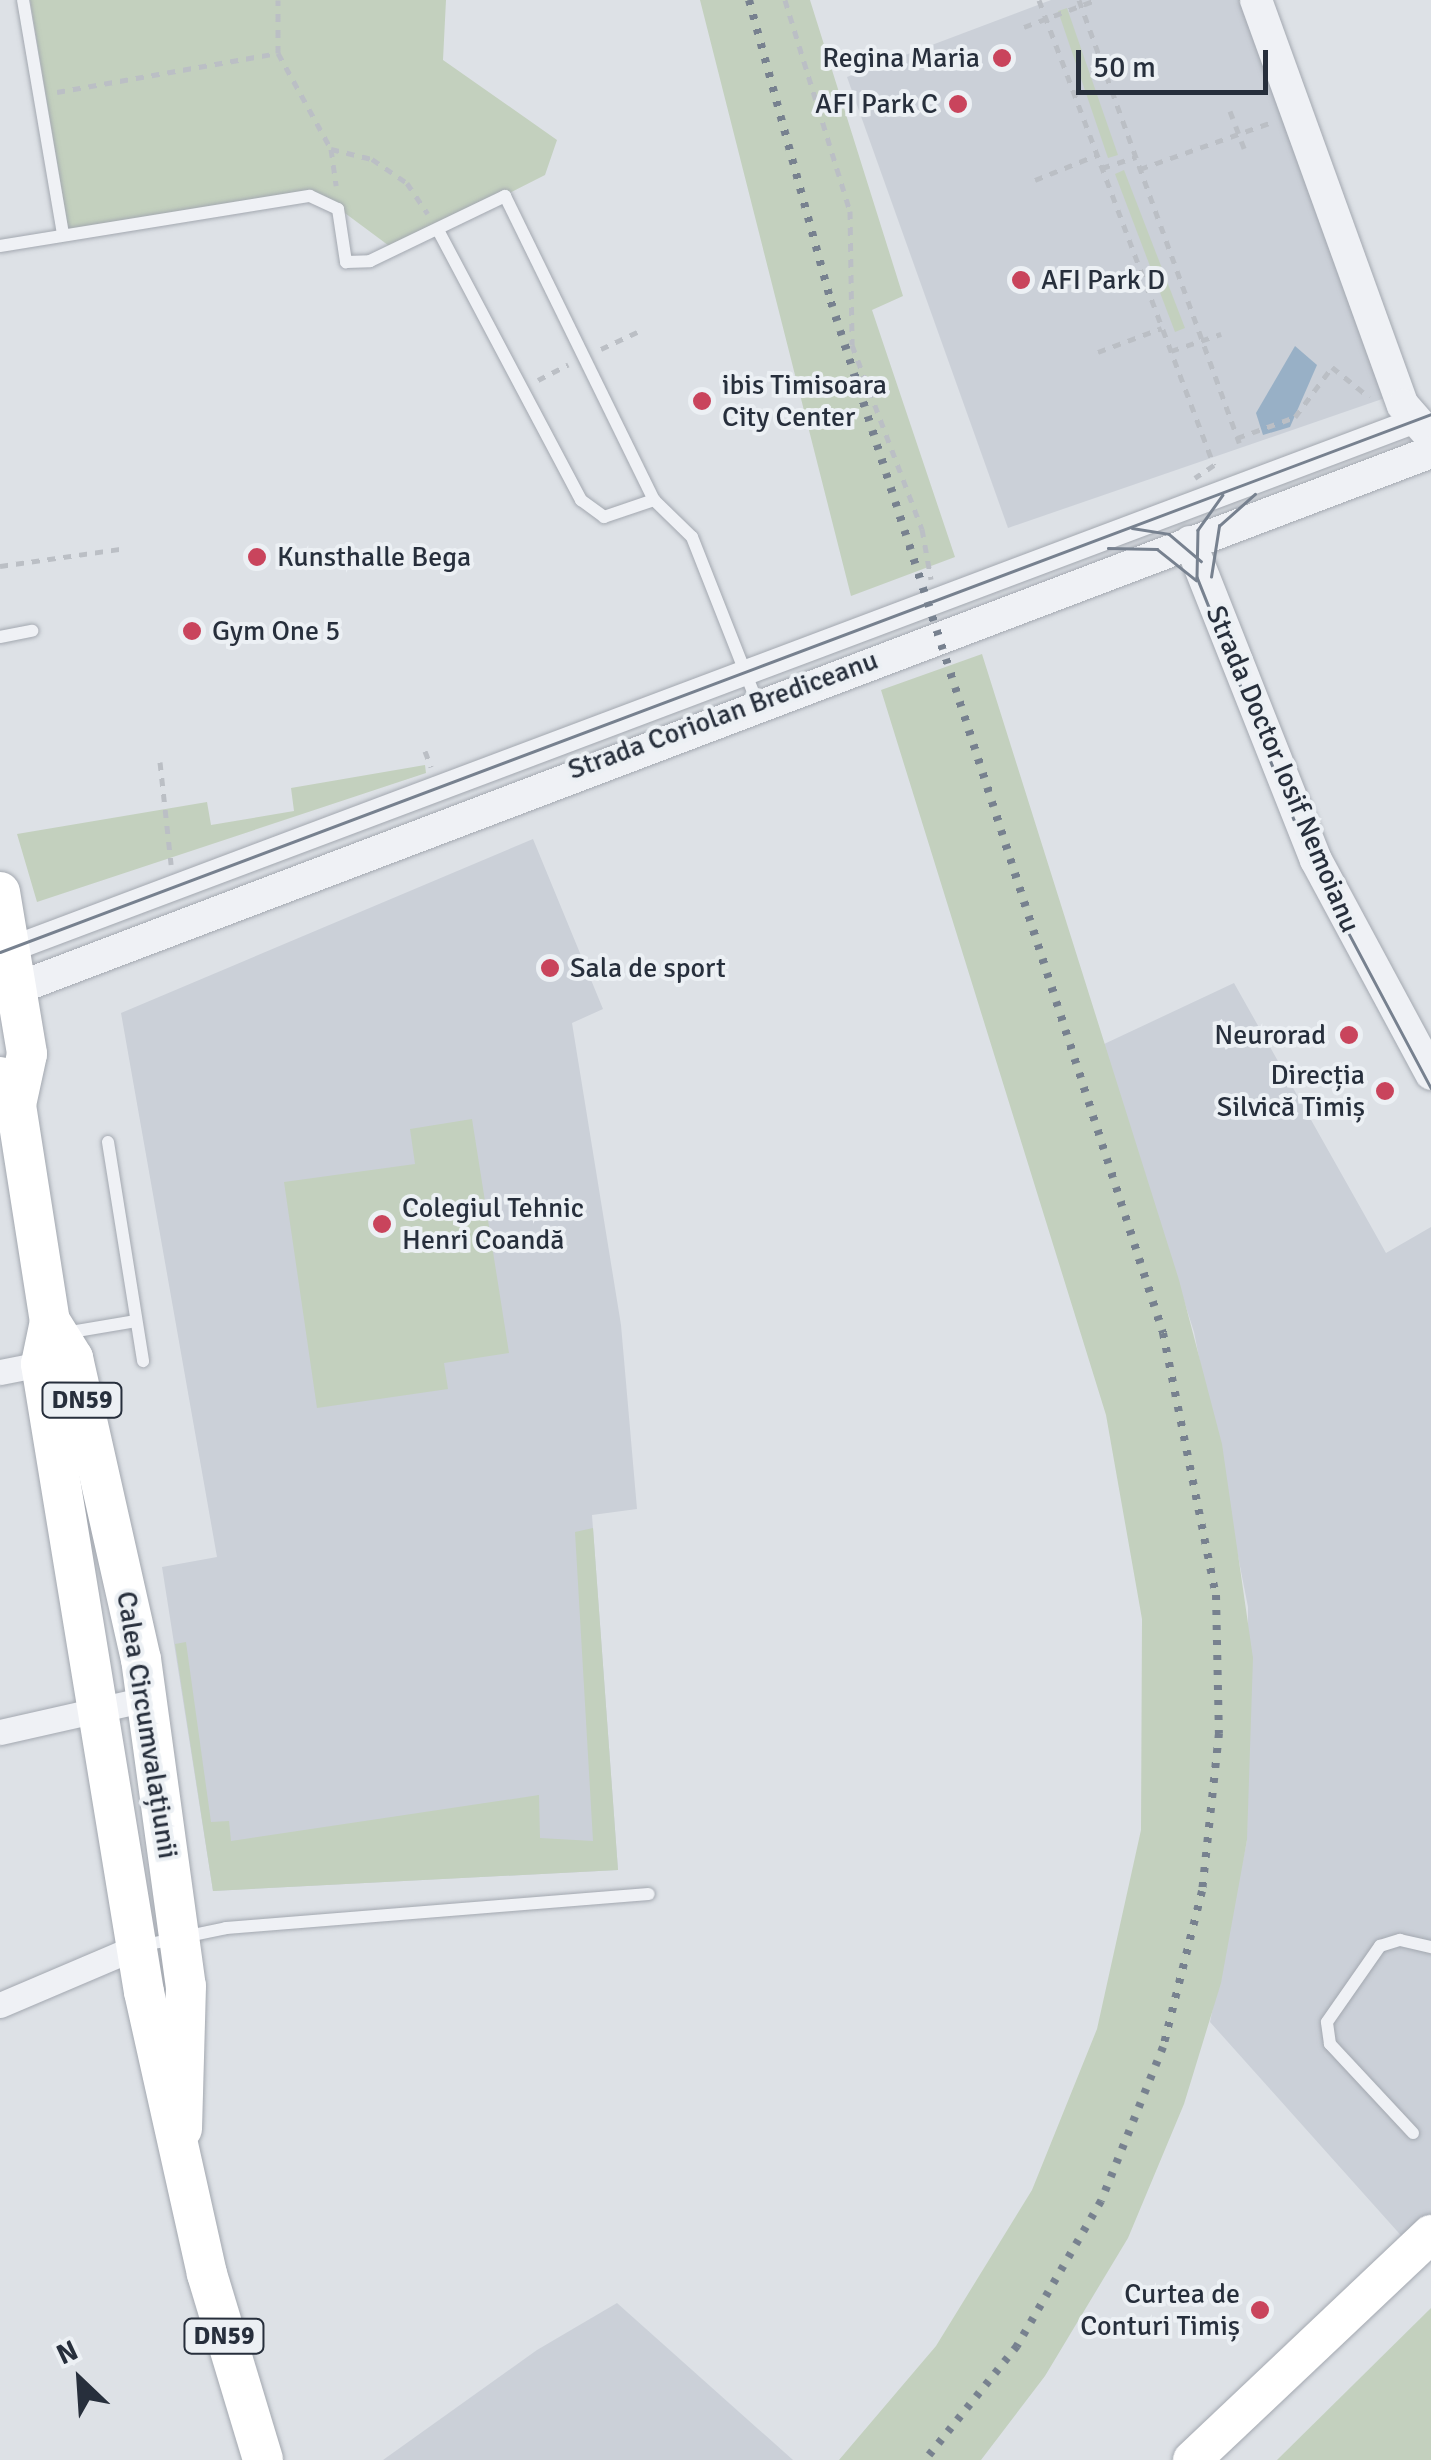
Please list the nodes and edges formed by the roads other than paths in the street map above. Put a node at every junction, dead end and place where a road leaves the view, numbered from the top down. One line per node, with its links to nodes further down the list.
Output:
1 (24, 0): 4 (lane)
2 (1256, 0): 6 (street)
3 (438, 230): 4 (lane); 8 (lane); 8 (lane)
4 (63, 235): 5 (lane)
5 (0, 246)
6 (1409, 423): 9 (street, Strada Coriolan Brediceanu)
7 (1431, 452): 10 (street, Strada Coriolan Brediceanu)
8 (654, 500): 13 (lane)
9 (1177, 508): 10 (street, Strada Doctor Iosif Nemoianu); 13 (street, Strada Coriolan Brediceanu)
10 (1190, 542): 14 (street, Strada Coriolan Brediceanu); 18 (street, Strada Doctor Iosif Nemoianu)
11 (32, 631): 12 (lane)
12 (0, 637)
13 (744, 668): 14 (lane); 16 (street, Strada Coriolan Brediceanu)
14 (757, 702): 17 (street, Strada Coriolan Brediceanu)
15 (0, 892): 16 (main road, Calea Circumvalațiunii / DN59)
16 (12, 948): 17 (main road, Calea Circumvalațiunii / DN59)
17 (6, 998): 19 (main road, Calea Circumvalațiunii / DN59)
18 (1429, 1069)
19 (8, 1091): 22 (main road, Calea Circumvalațiunii / DN59)
20 (108, 1142): 21 (lane)
21 (136, 1322): 22 (lane); 23 (lane)
22 (49, 1340): 24 (street); 25 (main road, Calea Circumvalațiunii / DN59); 26 (main road, Calea Circumvalațiunii / DN59)
23 (143, 1361)
24 (0, 1372)
25 (146, 1699): 26 (street); 29 (main road, Calea Circumvalațiunii / DN59)
26 (103, 1708): 27 (street); 30 (main road, Calea Circumvalațiunii / DN59)
27 (0, 1732)
28 (649, 1894): 29 (lane)
29 (180, 1937): 30 (lane); 34 (main road, Calea Circumvalațiunii / DN59)
30 (136, 1947): 32 (street); 34 (main road, Calea Circumvalațiunii / DN59)
31 (1431, 1947): 33 (lane)
32 (0, 2005)
33 (1414, 2133)
34 (180, 2140): 36 (main road, Calea Circumvalațiunii / DN59)
35 (1431, 2234): 37 (main road)
36 (263, 2460)
37 (1192, 2460)

